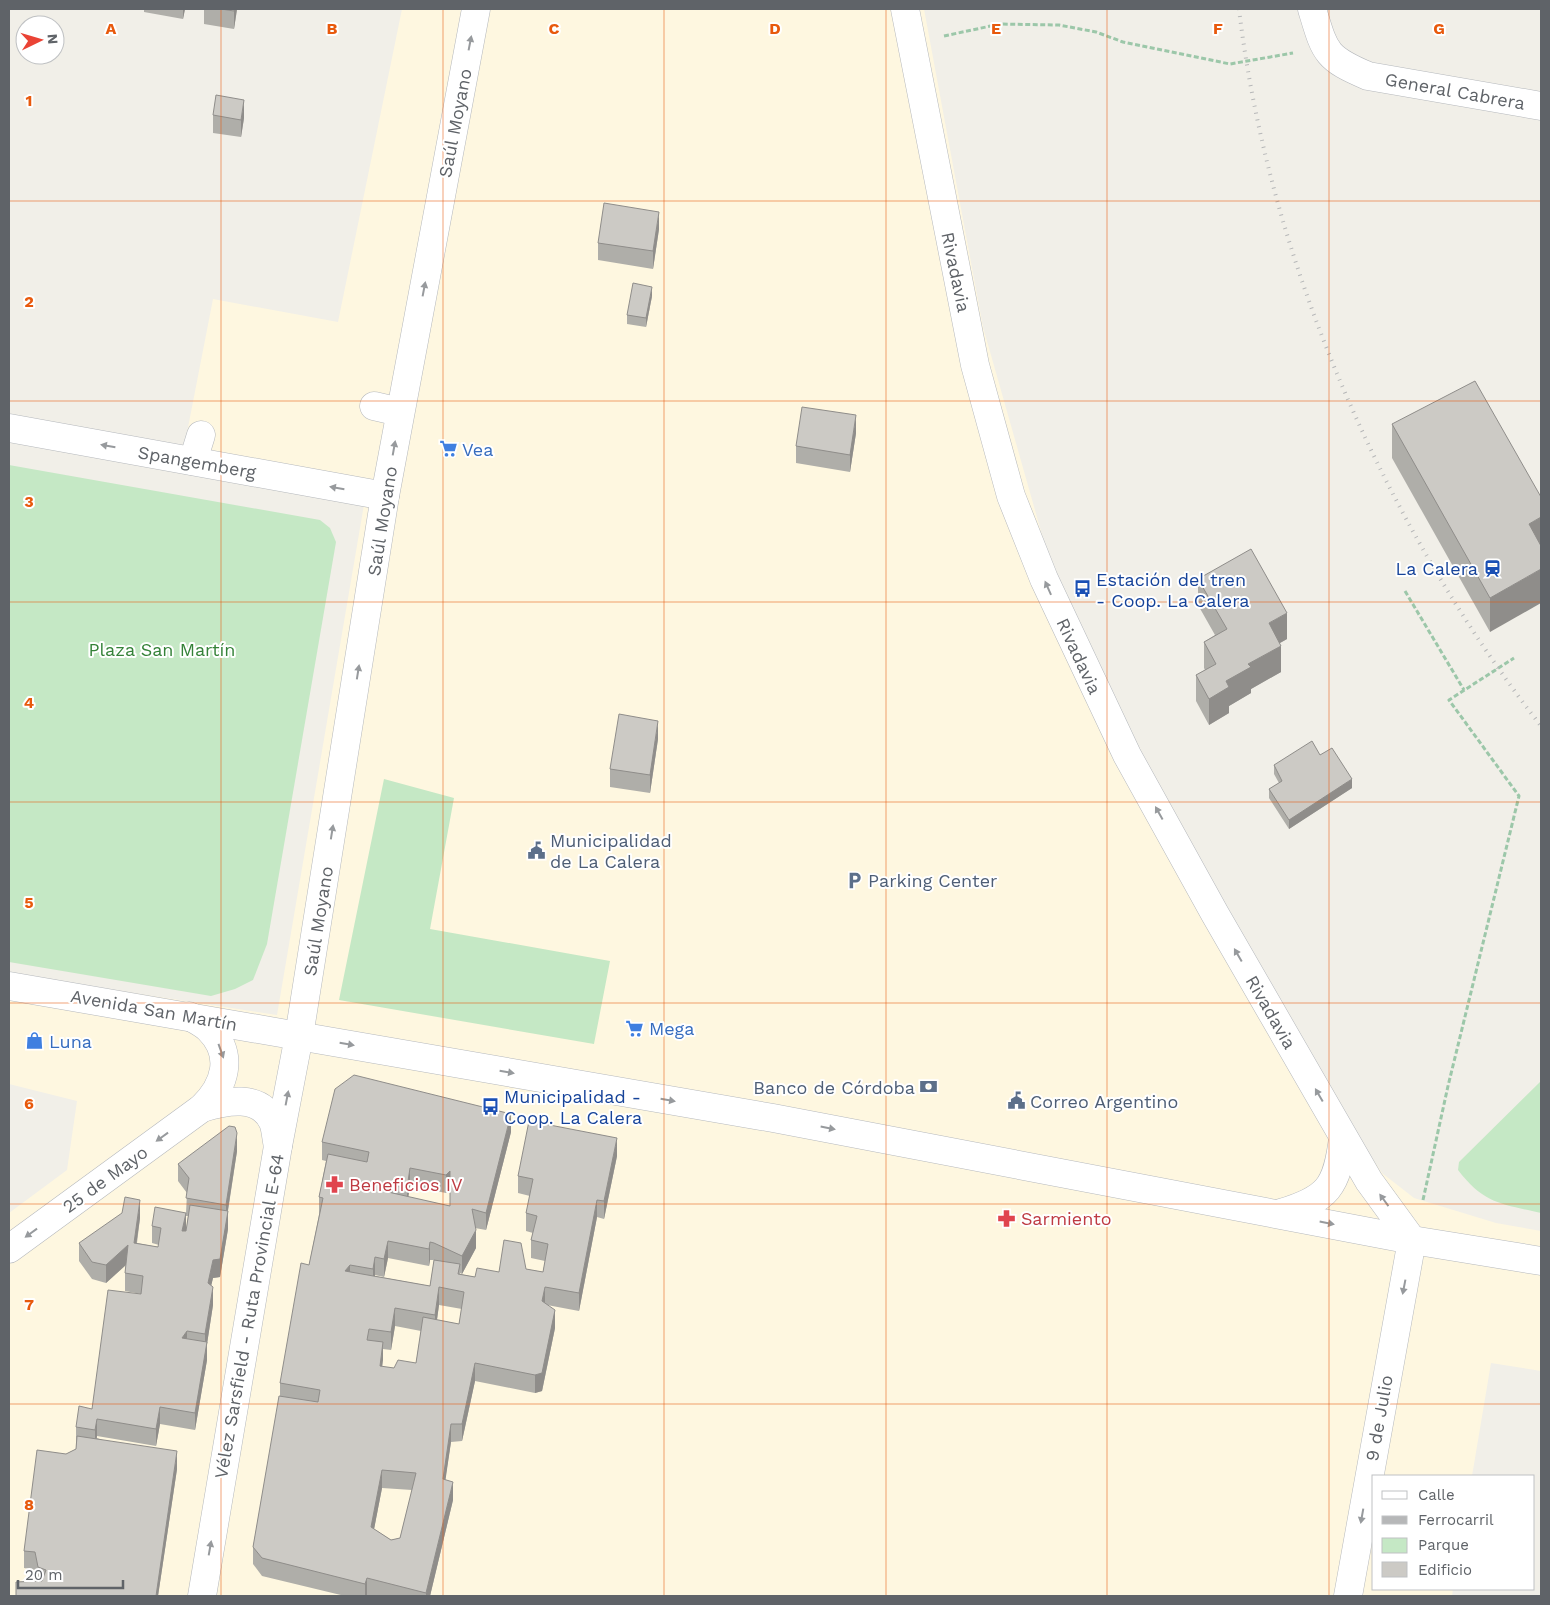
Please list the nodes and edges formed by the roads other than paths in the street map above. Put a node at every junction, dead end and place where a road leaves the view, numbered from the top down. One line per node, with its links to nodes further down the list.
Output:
1 (476, 9): 6 (street, Saúl Moyano, one-way to 1)
2 (905, 9): 15 (street, Rivadavia, one-way to 2)
3 (1312, 9): 4 (street, General Cabrera)
4 (1541, 106)
5 (374, 406): 6 (street)
6 (400, 412): 10 (street, Saúl Moyano, one-way to 6)
7 (9, 428): 9 (street, Spangemberg, one-way to 7)
8 (201, 435): 9 (street)
9 (193, 461): 10 (street, Spangemberg, one-way to 9)
10 (385, 496): 13 (street, Saúl Moyano, one-way to 10)
11 (9, 986): 12 (street, Avenida San Martín)
12 (189, 1016): 13 (street, Avenida San Martín); 14 (street, 25 de Mayo, one-way to 14)
13 (299, 1036): 16 (street, Vélez Sarsfield - Ruta Provincial E-64, one-way to 13); 17 (street, Avenida San Martín, one-way to 17)
14 (202, 1108): 16 (street, 25 de Mayo); 19 (street, 25 de Mayo, one-way to 19)
15 (1343, 1138): 17 (street); 18 (street, Rivadavia, one-way to 15)
16 (278, 1146): 21 (street, Vélez Sarsfield - Ruta Provincial E-64, one-way to 16)
17 (1280, 1213): 18 (street, Avenida San Martín, one-way to 18)
18 (1412, 1240): 20 (street, Avenida San Martín); 22 (street, 9 de Julio, one-way to 22)
19 (9, 1249)
20 (1541, 1260)
21 (202, 1596)
22 (1348, 1596)

